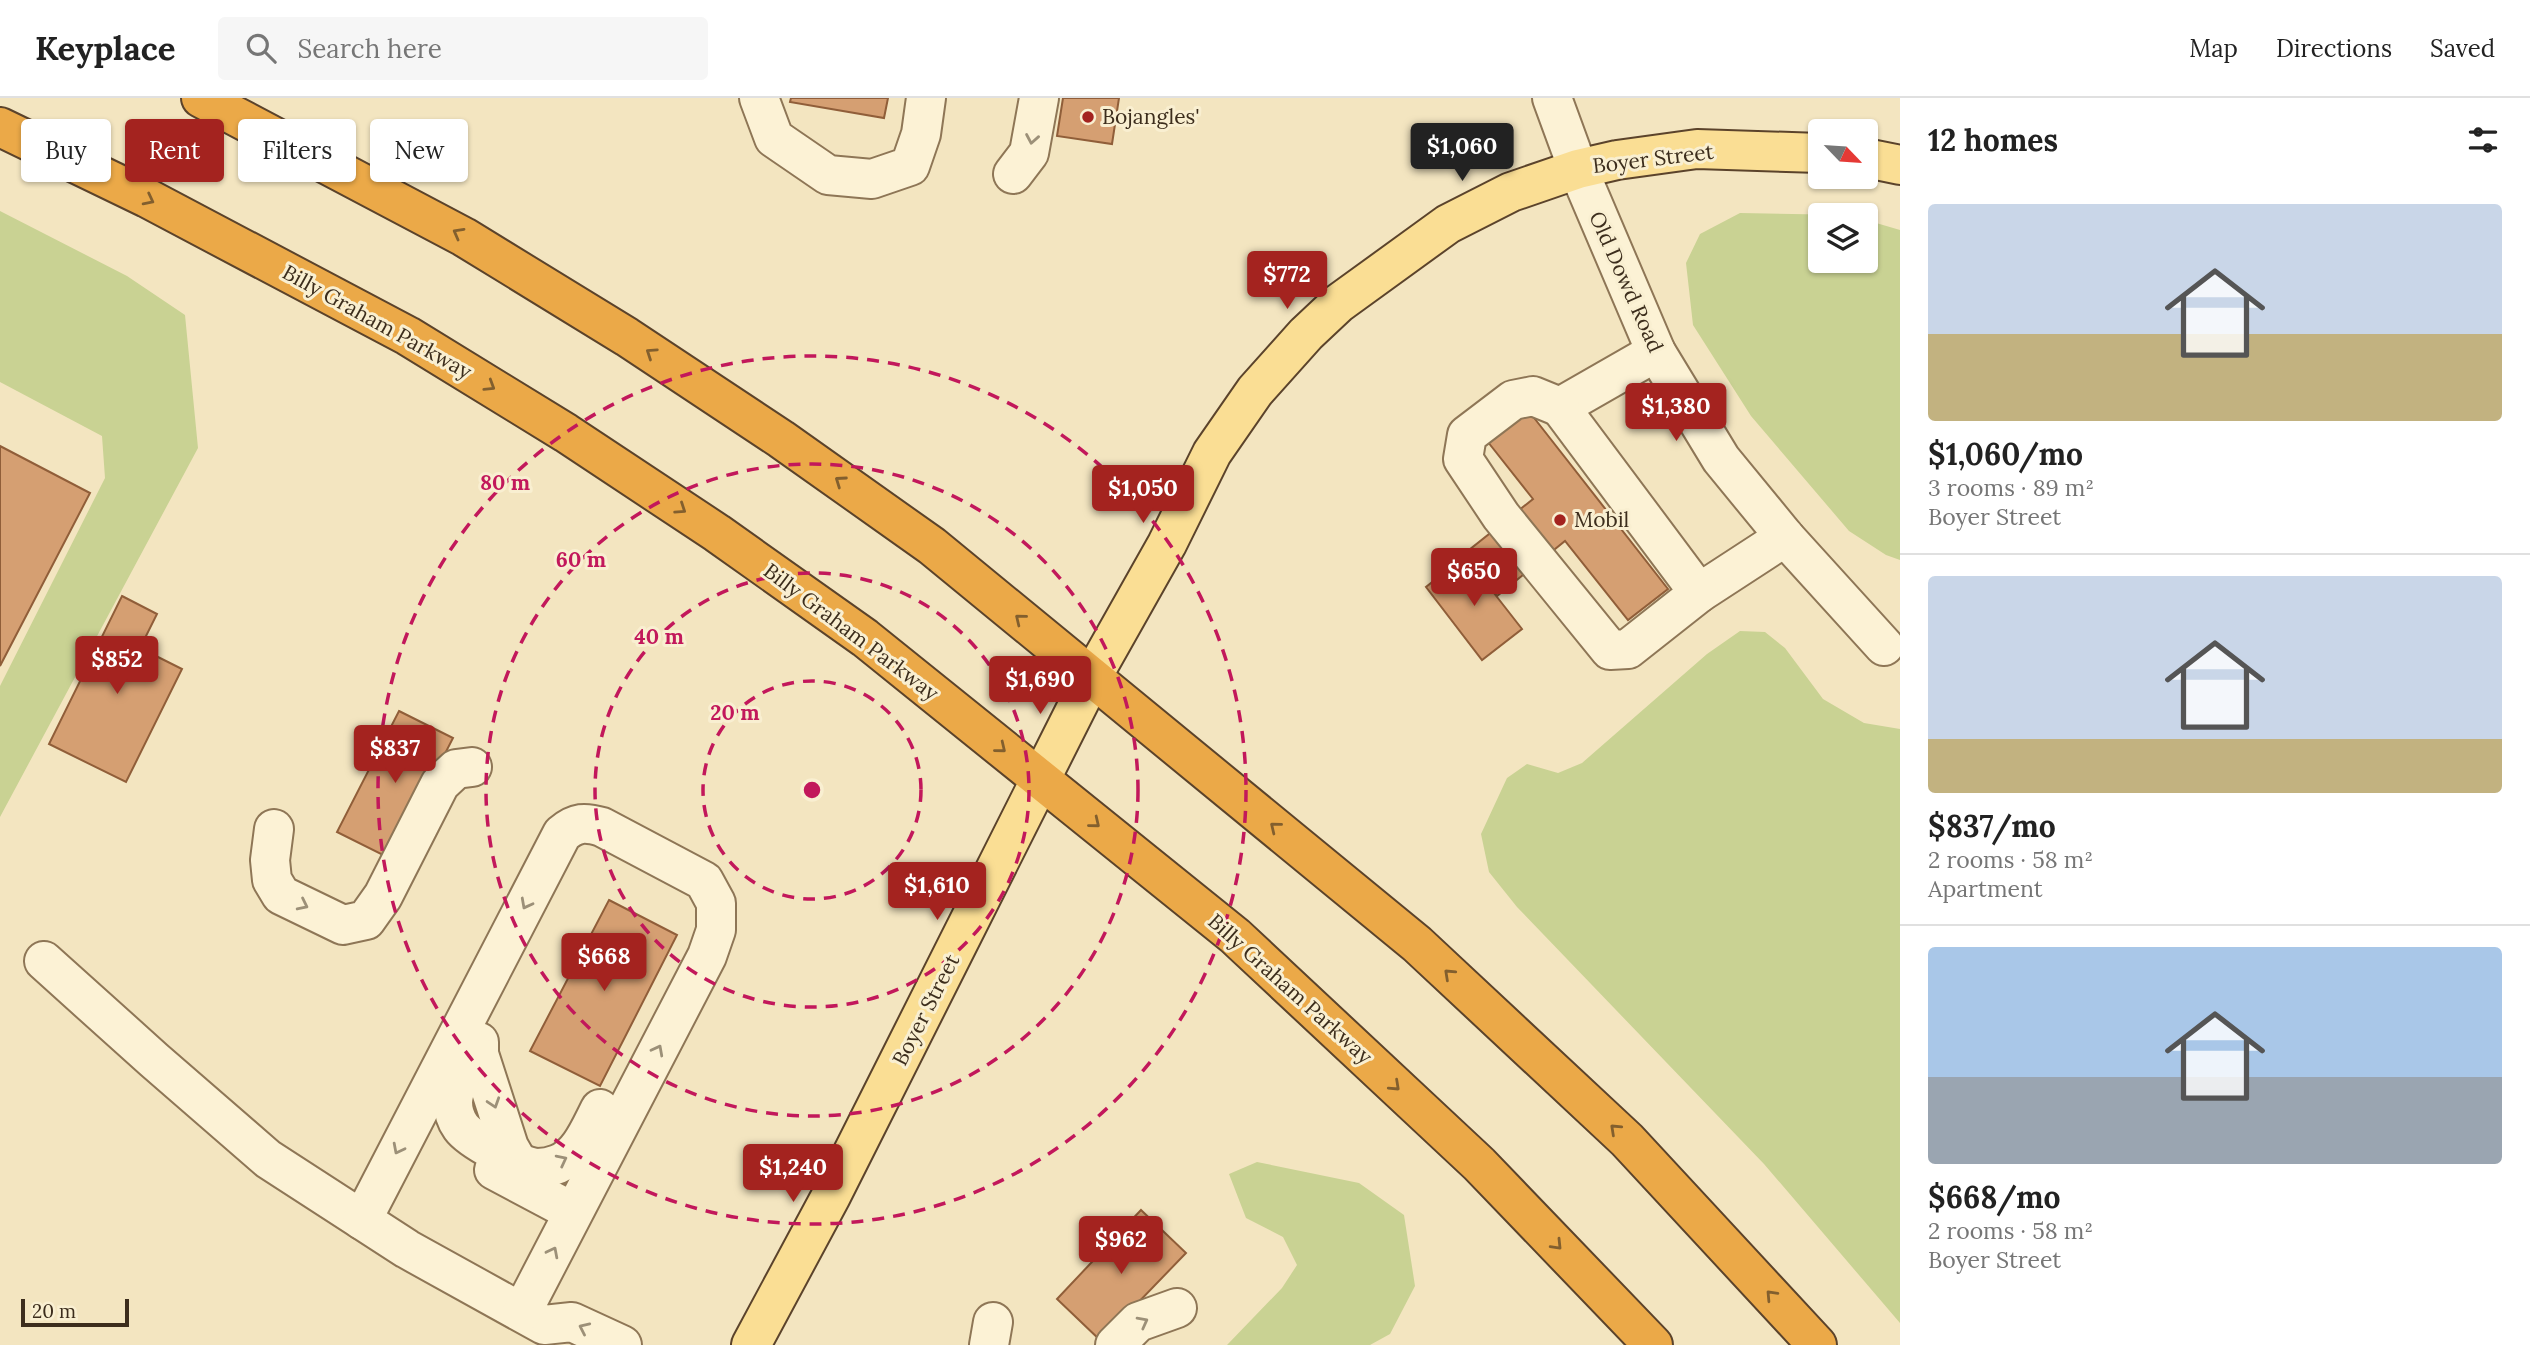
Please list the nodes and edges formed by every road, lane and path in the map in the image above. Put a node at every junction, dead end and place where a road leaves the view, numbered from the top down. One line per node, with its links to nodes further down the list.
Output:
1 (201, 98): 17 (highway, one-way to 1)
2 (759, 98): 3 (street)
3 (926, 98)
4 (1039, 98): 11 (street, one-way to 11)
5 (1552, 98): 10 (street, Old Dowd Road)
6 (0, 127): 19 (highway, Billy Graham Parkway, one-way to 19)
7 (1808, 153): 10 (main road, Boyer Street)
8 (1878, 161): 9 (main road)
9 (1900, 166)
10 (1578, 169): 12 (street, Old Dowd Road); 17 (main road, Boyer Street)
11 (1013, 174)
12 (1656, 352): 13 (street); 14 (street, Old Dowd Road)
13 (1560, 407): 15 (street); 15 (street)
14 (1785, 537): 15 (street); 16 (street, Old Dowd Road)
15 (1699, 593)
16 (1884, 646)
17 (1092, 677): 19 (main road, Boyer Street); 33 (highway, one-way to 17)
18 (472, 767): 20 (street, one-way to 18)
19 (1042, 780): 30 (main road, Boyer Street); 32 (highway, Billy Graham Parkway, one-way to 32)
20 (274, 829)
21 (553, 853): 23 (street, one-way to 23); 23 (street, one-way to 21); 25 (street, one-way to 21)
22 (44, 961): 26 (street)
23 (495, 963): 24 (street)
24 (427, 1092): 25 (street); 26 (street, one-way to 26)
25 (573, 1212): 28 (street, one-way to 25)
26 (362, 1220): 28 (street)
27 (1177, 1308): 31 (street, one-way to 27)
28 (539, 1327): 29 (street, one-way to 28)
29 (622, 1345)
30 (751, 1345)
31 (1115, 1345)
32 (1653, 1345)
33 (1817, 1345)

